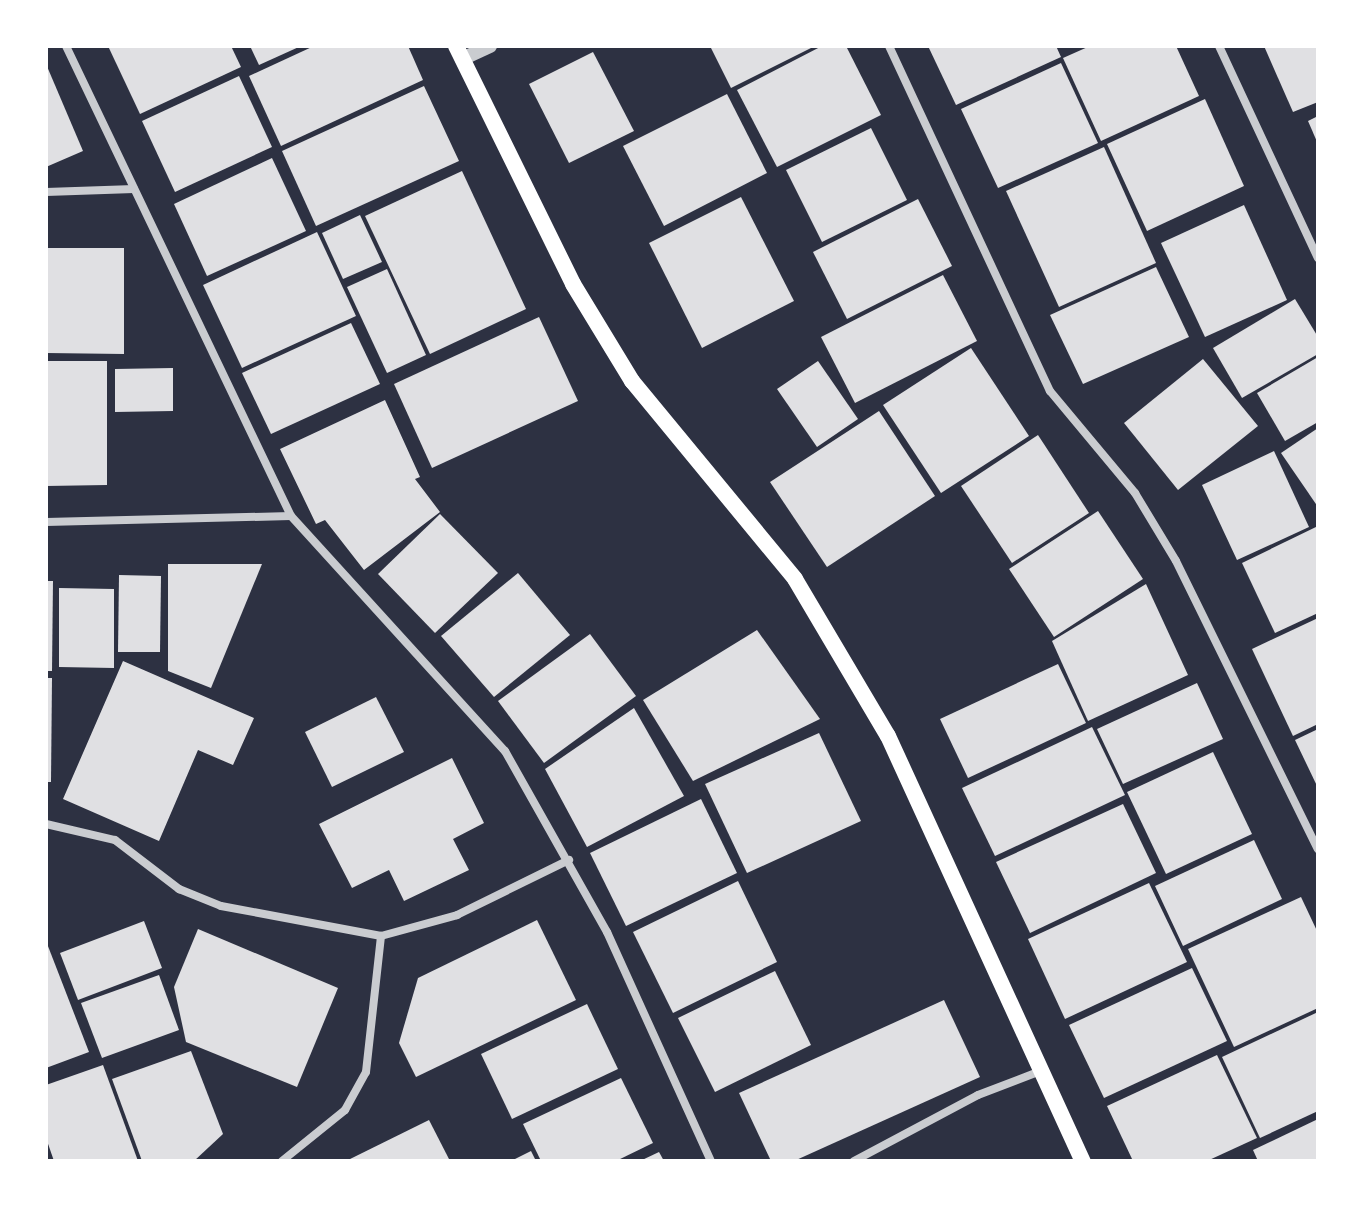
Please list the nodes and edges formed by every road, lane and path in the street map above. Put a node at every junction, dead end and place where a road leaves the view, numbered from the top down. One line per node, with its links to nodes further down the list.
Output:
1 (66, 46): 6 (street)
2 (490, 46): 5 (street)
3 (889, 46): 12 (street)
4 (1219, 46): 8 (street)
5 (459, 52): 15 (main road)
6 (134, 189): 7 (street); 9 (street)
7 (46, 192)
8 (1318, 258)
9 (291, 516): 10 (street); 13 (street)
10 (46, 522)
11 (46, 824): 14 (street)
12 (1318, 849)
13 (569, 860): 14 (street); 17 (street)
14 (381, 936): 16 (street)
15 (1042, 1070): 18 (street); 19 (main road)
16 (282, 1161)
17 (711, 1161)
18 (854, 1161)
19 (1083, 1161)

